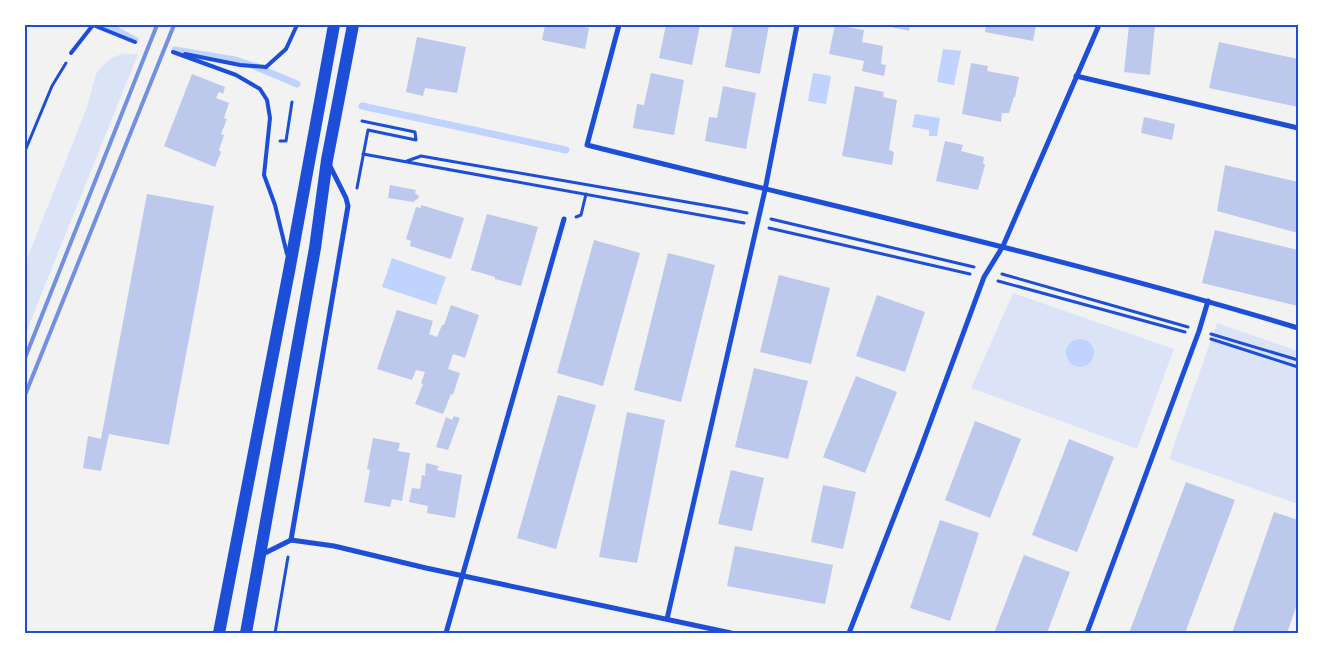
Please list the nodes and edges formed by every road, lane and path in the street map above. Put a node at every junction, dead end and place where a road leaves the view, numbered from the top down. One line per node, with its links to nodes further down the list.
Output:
1 (93, 25): 8 (lane); 9 (lane)
2 (297, 25): 25 (lane)
3 (334, 25): 25 (main road)
4 (353, 25): 15 (main road)
5 (619, 25): 17 (street)
6 (797, 25): 17 (street)
7 (1099, 25): 10 (street)
8 (135, 42)
9 (71, 53): 13 (path)
10 (1076, 76): 12 (street); 24 (street)
11 (362, 121): 14 (path)
12 (1298, 128)
13 (25, 151)
14 (363, 154): 16 (path); 19 (path)
15 (327, 160): 19 (street); 34 (main road)
16 (407, 162): 18 (path); 21 (path)
17 (765, 190): 21 (street); 24 (street)
18 (586, 194): 20 (path); 23 (path)
19 (348, 206): 33 (street)
20 (581, 215)
21 (758, 216): 23 (street); 26 (path)
22 (564, 219): 35 (street)
23 (756, 225): 27 (path); 36 (street)
24 (1003, 246): 26 (street); 28 (street)
25 (290, 266): 37 (main road)
26 (988, 270): 27 (street); 30 (path)
27 (984, 277): 30 (path); 42 (street)
28 (1208, 300): 29 (street); 30 (street)
29 (1298, 328)
30 (1198, 333): 31 (path); 32 (path); 43 (street)
31 (1298, 360)
32 (1298, 367)
33 (291, 540): 34 (street); 35 (street); 39 (path)
34 (261, 556): 38 (main road)
35 (463, 575): 36 (street); 40 (street)
36 (667, 619): 41 (street)
37 (219, 633)
38 (246, 633)
39 (275, 633)
40 (446, 633)
41 (731, 633)
42 (849, 633)
43 (1087, 633)

